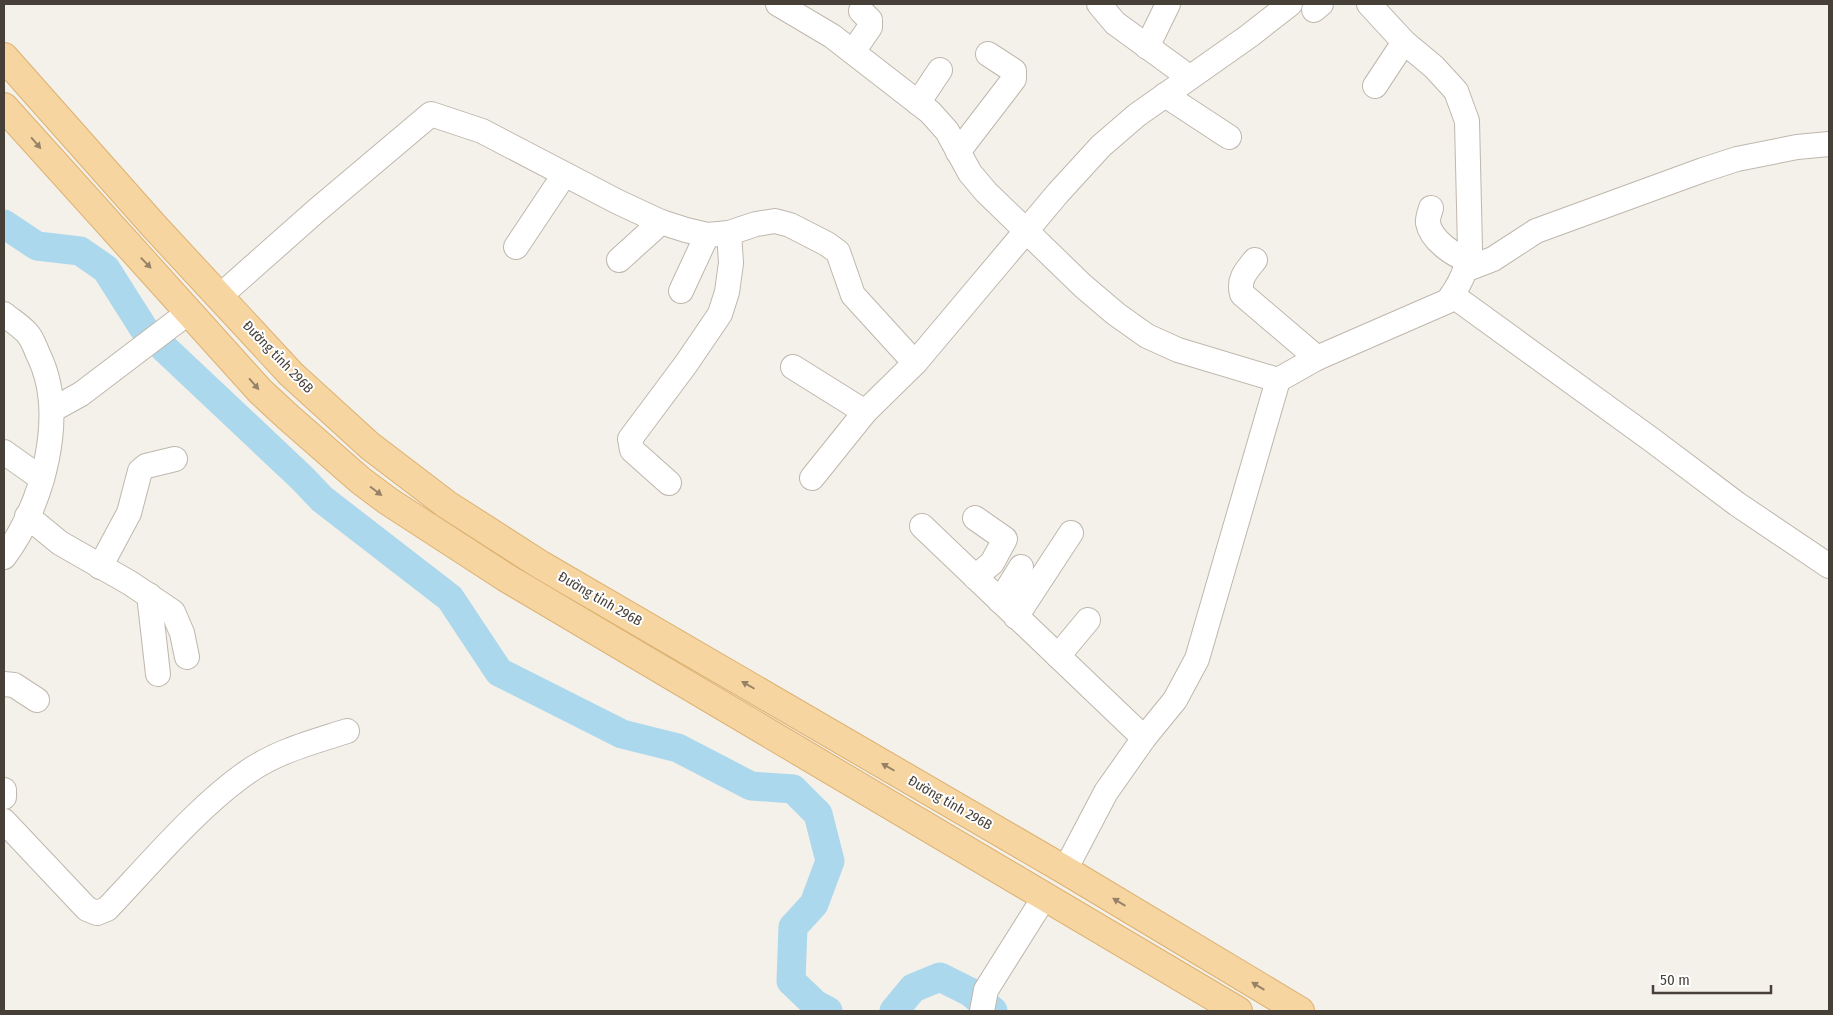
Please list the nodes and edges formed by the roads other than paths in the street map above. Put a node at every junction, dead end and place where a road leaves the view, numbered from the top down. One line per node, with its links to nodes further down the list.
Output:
1 (778, 4): 9 (street)
2 (1099, 4): 8 (street)
3 (1168, 4): 8 (street)
4 (1290, 4): 13 (street)
5 (1369, 4): 7 (street)
6 (861, 11): 9 (street)
7 (1404, 42): 14 (street); 29 (street)
8 (1147, 47): 13 (street)
9 (853, 52): 16 (street)
10 (988, 54): 20 (street)
11 (4, 57): 32 (main road, Đường tỉnh 296B)
12 (940, 70): 16 (street)
13 (1189, 77): 15 (street)
14 (1375, 86)
15 (1166, 94): 18 (street); 24 (street)
16 (918, 103): 20 (street)
17 (4, 107): 33 (main road, Đường tỉnh 296B, one-way to 33)
18 (1229, 138)
19 (1829, 144): 29 (street)
20 (958, 152): 24 (street)
21 (564, 175): 23 (street); 26 (street); 32 (street)
22 (1431, 208): 29 (street)
23 (661, 222): 25 (street); 27 (street)
24 (1026, 232): 36 (street); 38 (street)
25 (718, 234): 30 (street); 36 (street); 45 (street)
26 (516, 247)
27 (620, 260)
28 (1255, 260): 35 (street)
29 (1468, 265): 31 (street)
30 (681, 291)
31 (1452, 295): 35 (street); 51 (street)
32 (220, 296): 68 (main road, Đường tỉnh 296B, one-way to 32)
33 (189, 312): 39 (street); 69 (main road, Đường tỉnh 296B, one-way to 69)
34 (4, 314): 39 (street)
35 (1317, 358): 38 (street)
36 (915, 363): 40 (street)
37 (793, 367): 40 (street)
38 (1278, 380): 64 (street)
39 (52, 410): 44 (street)
40 (865, 412): 43 (street)
41 (4, 452): 44 (street)
42 (175, 459): 53 (street)
43 (812, 478)
44 (42, 479): 46 (street)
45 (669, 483)
46 (27, 516): 50 (street); 53 (street)
47 (976, 518): 54 (street)
48 (922, 526): 54 (street)
49 (1071, 533): 56 (street)
50 (4, 557)
51 (1829, 566)
52 (1021, 567): 56 (street)
53 (100, 568): 55 (street)
54 (975, 578): 56 (street)
55 (149, 595): 59 (street); 60 (street)
56 (1008, 609): 58 (street)
57 (1088, 620): 58 (street)
58 (1058, 656): 64 (street)
59 (187, 657)
60 (158, 674)
61 (4, 684): 62 (street)
62 (37, 700)
63 (347, 731): 67 (street)
64 (1144, 738): 68 (street)
65 (4, 790): 66 (street)
66 (4, 796)
67 (4, 821)
68 (1065, 870): 72 (main road, Đường tỉnh 296B, one-way to 68)
69 (1045, 896): 70 (street); 71 (main road, Đường tỉnh 296B)
70 (984, 1001)
71 (1238, 1011)
72 (1300, 1011)

